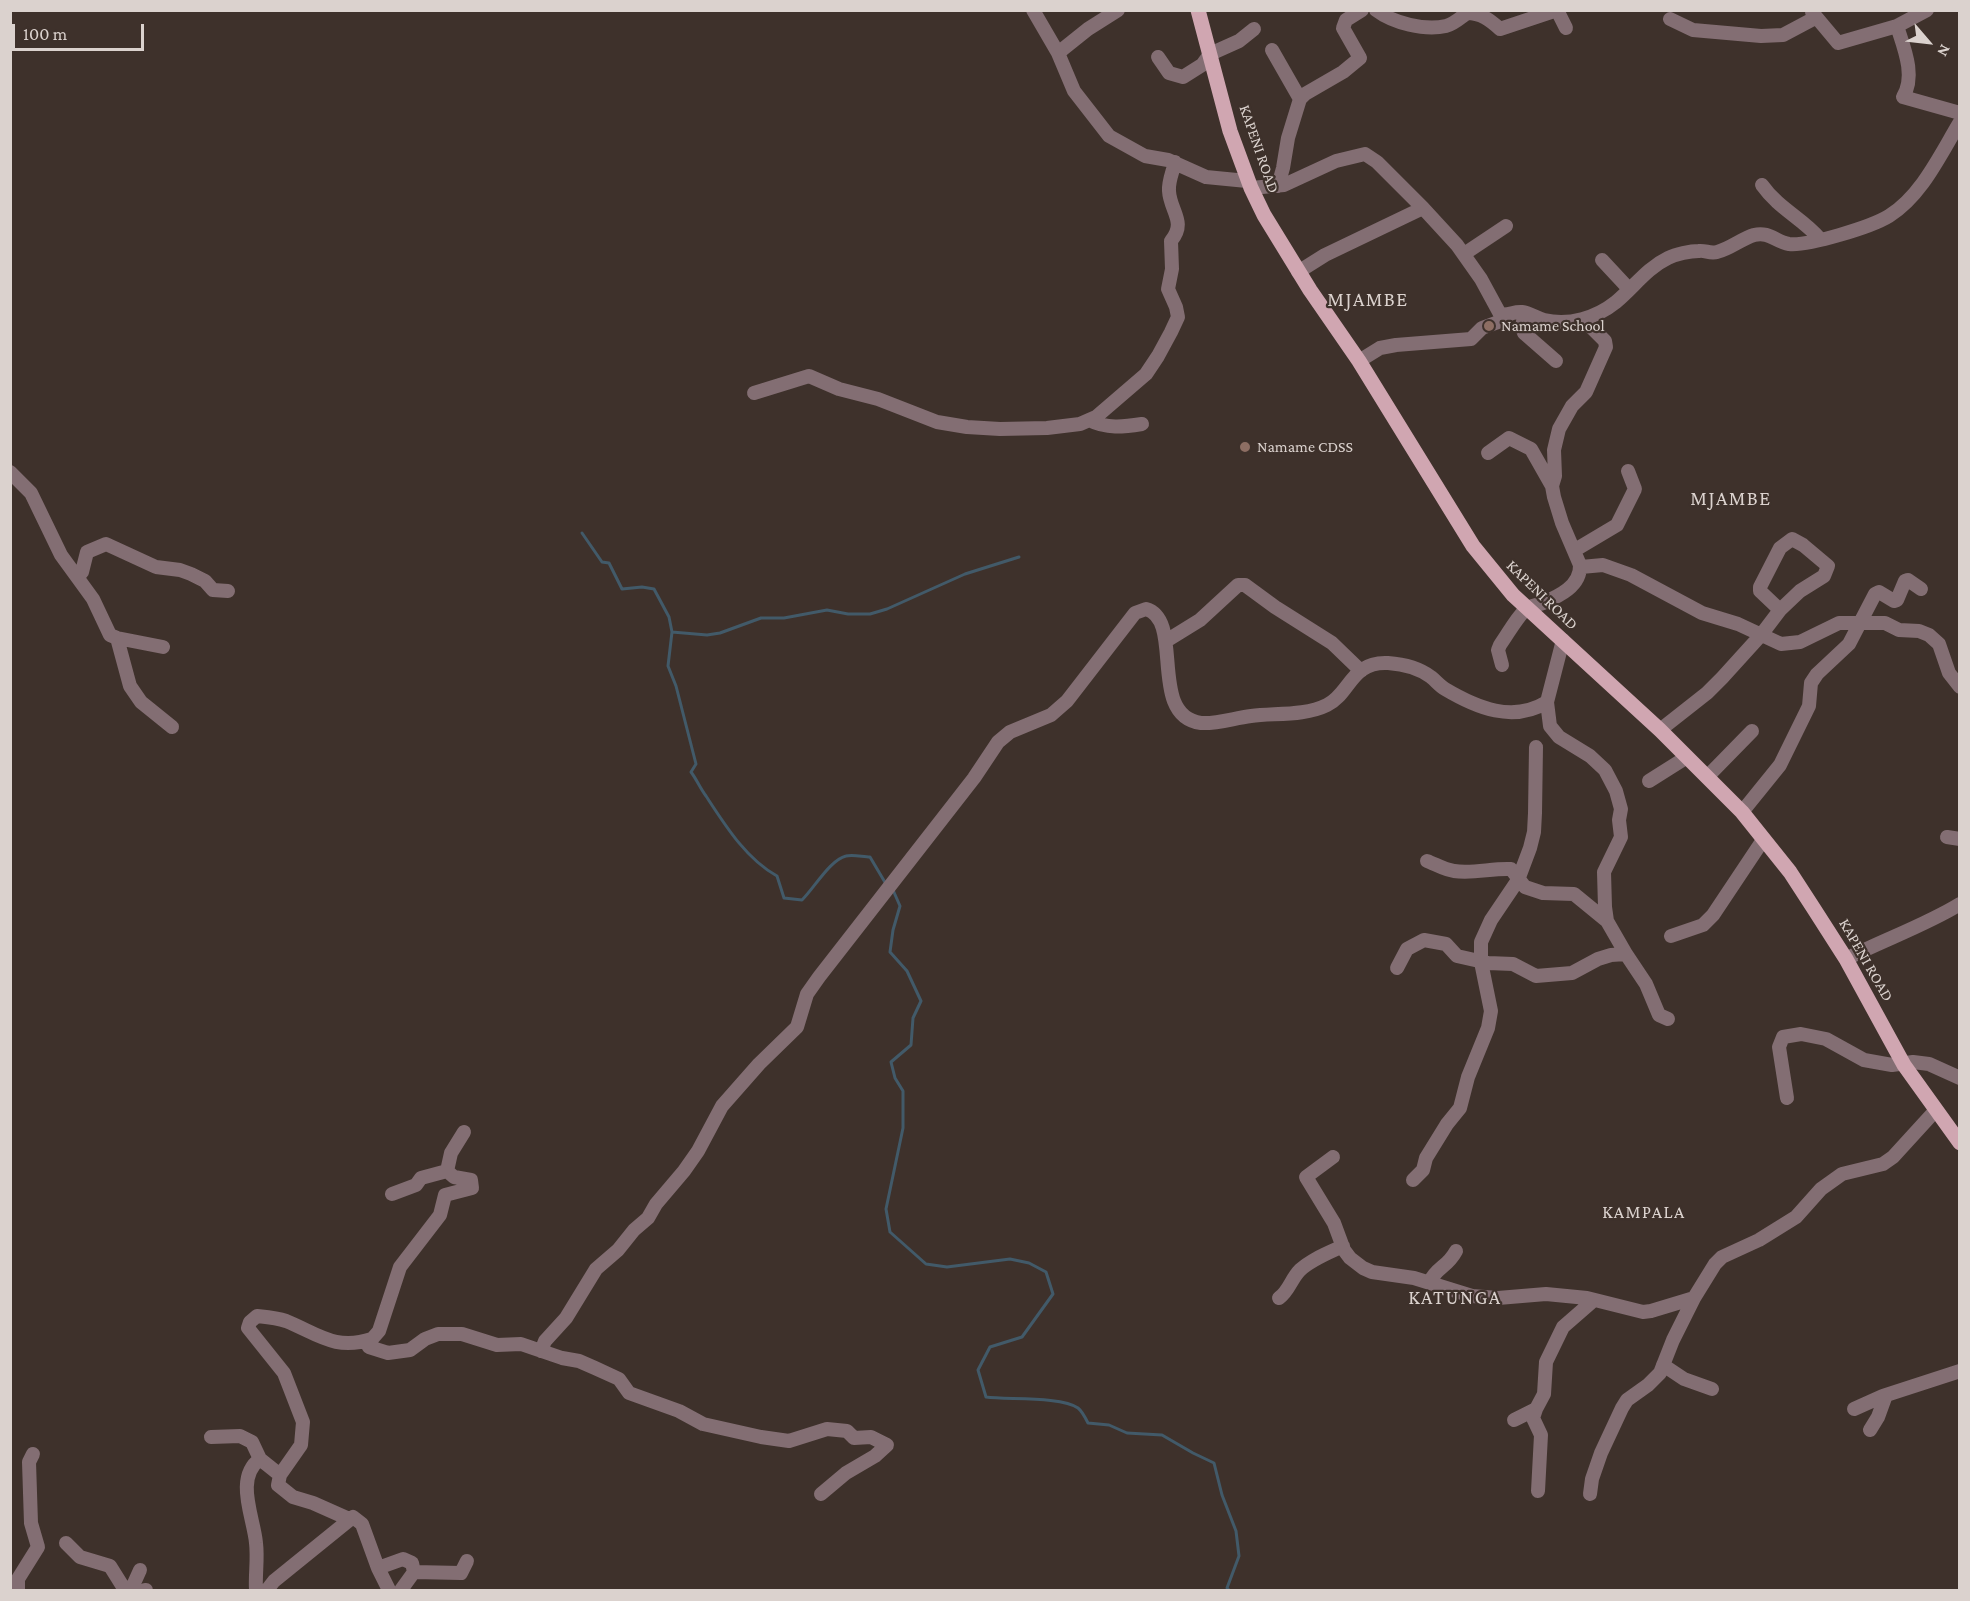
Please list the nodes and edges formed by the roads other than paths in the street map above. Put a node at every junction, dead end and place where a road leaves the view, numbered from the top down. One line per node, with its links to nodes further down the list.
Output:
1 (1033, 10): 15 (street)
2 (1118, 10): 15 (street)
3 (1198, 10): 16 (main road, KAPENI ROAD)
4 (1362, 10): 18 (street)
5 (1376, 10): 8 (street)
6 (1557, 10): 8 (street); 12 (street)
7 (1927, 10): 11 (street)
8 (1465, 12)
9 (1813, 14): 10 (street); 11 (street)
10 (1670, 19)
11 (1897, 26): 19 (street)
12 (1566, 28)
13 (1254, 29): 16 (street)
14 (1272, 50): 18 (street)
15 (1058, 53): 21 (street)
16 (1210, 54): 17 (street); 22 (main road, KAPENI ROAD)
17 (1158, 57)
18 (1300, 99): 24 (street)
19 (1959, 113)
20 (1959, 122): 27 (street)
21 (1175, 162): 22 (street); 38 (street)
22 (1249, 184): 24 (street); 30 (main road, KAPENI ROAD)
23 (1762, 185): 27 (street)
24 (1278, 186): 25 (street)
25 (1424, 208): 28 (street); 30 (street)
26 (1506, 226): 28 (street)
27 (1820, 239): 31 (street)
28 (1464, 254): 33 (street)
29 (1602, 260): 31 (street)
30 (1298, 272): 35 (main road, KAPENI ROAD)
31 (1629, 289): 34 (street)
32 (1525, 313): 33 (street); 34 (street); 36 (street)
33 (1510, 314): 35 (street)
34 (1583, 319): 43 (street)
35 (1359, 361): 49 (main road, KAPENI ROAD)
36 (1556, 361)
37 (754, 393): 38 (street)
38 (1089, 420): 39 (street)
39 (1142, 424)
40 (1488, 453): 43 (street)
41 (1628, 471): 44 (street)
42 (10, 472): 46 (street)
43 (1552, 486): 44 (street)
44 (1575, 550): 45 (street)
45 (1581, 567): 49 (street); 52 (street)
46 (78, 577): 48 (street); 53 (street)
47 (1922, 589): 51 (street)
48 (228, 591)
49 (1527, 608): 54 (main road, KAPENI ROAD); 57 (street)
50 (1780, 610): 50 (street); 52 (street)
51 (1861, 622): 52 (street); 59 (street); 68 (street)
52 (1761, 635): 62 (street)
53 (117, 638): 56 (street); 61 (street)
54 (1563, 640): 60 (street); 62 (main road, KAPENI ROAD)
55 (1166, 641): 58 (street); 58 (street); 97 (street)
56 (163, 647)
57 (1502, 665)
58 (1361, 671): 60 (street)
59 (1959, 687)
60 (1547, 702): 73 (street)
61 (172, 727)
62 (1660, 730): 65 (main road, KAPENI ROAD)
63 (1752, 731): 66 (street)
64 (1536, 747): 71 (street)
65 (1687, 757): 66 (main road, KAPENI ROAD); 67 (street)
66 (1707, 777): 68 (main road, KAPENI ROAD)
67 (1649, 780)
68 (1742, 812): 69 (main road, KAPENI ROAD)
69 (1763, 840): 74 (street); 76 (main road, KAPENI ROAD)
70 (1427, 861): 71 (street)
71 (1518, 880): 73 (street); 77 (street)
72 (1959, 904): 76 (street)
73 (1607, 921): 75 (street)
74 (1671, 936)
75 (1626, 954): 77 (street); 79 (street)
76 (1846, 959): 80 (main road, KAPENI ROAD)
77 (1481, 962): 78 (street); 88 (street)
78 (1397, 968)
79 (1668, 1019)
80 (1904, 1065): 81 (street); 82 (street); 83 (main road, KAPENI ROAD)
81 (1959, 1078)
82 (1786, 1098)
83 (1935, 1110): 85 (main road, KAPENI ROAD); 94 (street)
84 (464, 1132): 87 (street)
85 (1959, 1143)
86 (1333, 1157): 90 (street)
87 (447, 1171): 89 (street); 96 (street)
88 (1413, 1180)
89 (392, 1194)
90 (1343, 1246): 92 (street); 93 (street)
91 (1456, 1251): 92 (street)
92 (1429, 1283): 95 (street)
93 (1279, 1298)
94 (1694, 1298): 95 (street); 98 (street)
95 (1594, 1300): 102 (street)
96 (366, 1341): 97 (street); 109 (street)
97 (541, 1351): 111 (street)
98 (1664, 1365): 100 (street); 112 (street)
99 (1959, 1371): 101 (street)
100 (1712, 1389)
101 (1886, 1395): 103 (street); 105 (street)
102 (1536, 1409): 104 (street); 110 (street)
103 (1854, 1409)
104 (1514, 1420)
105 (1870, 1430)
106 (211, 1437): 108 (street)
107 (33, 1454): 119 (street)
108 (260, 1459): 109 (street); 122 (street)
109 (280, 1475): 113 (street)
110 (1538, 1491)
111 (821, 1494)
112 (1590, 1494)
113 (349, 1519): 116 (street); 123 (street)
114 (66, 1543): 120 (street)
115 (467, 1561): 118 (street)
116 (378, 1568): 118 (street); 124 (street)
117 (140, 1570): 121 (street)
118 (414, 1572): 125 (street)
119 (18, 1590)
120 (125, 1590)
121 (131, 1590)
122 (256, 1590)
123 (267, 1590)
124 (389, 1590)
125 (401, 1590)

